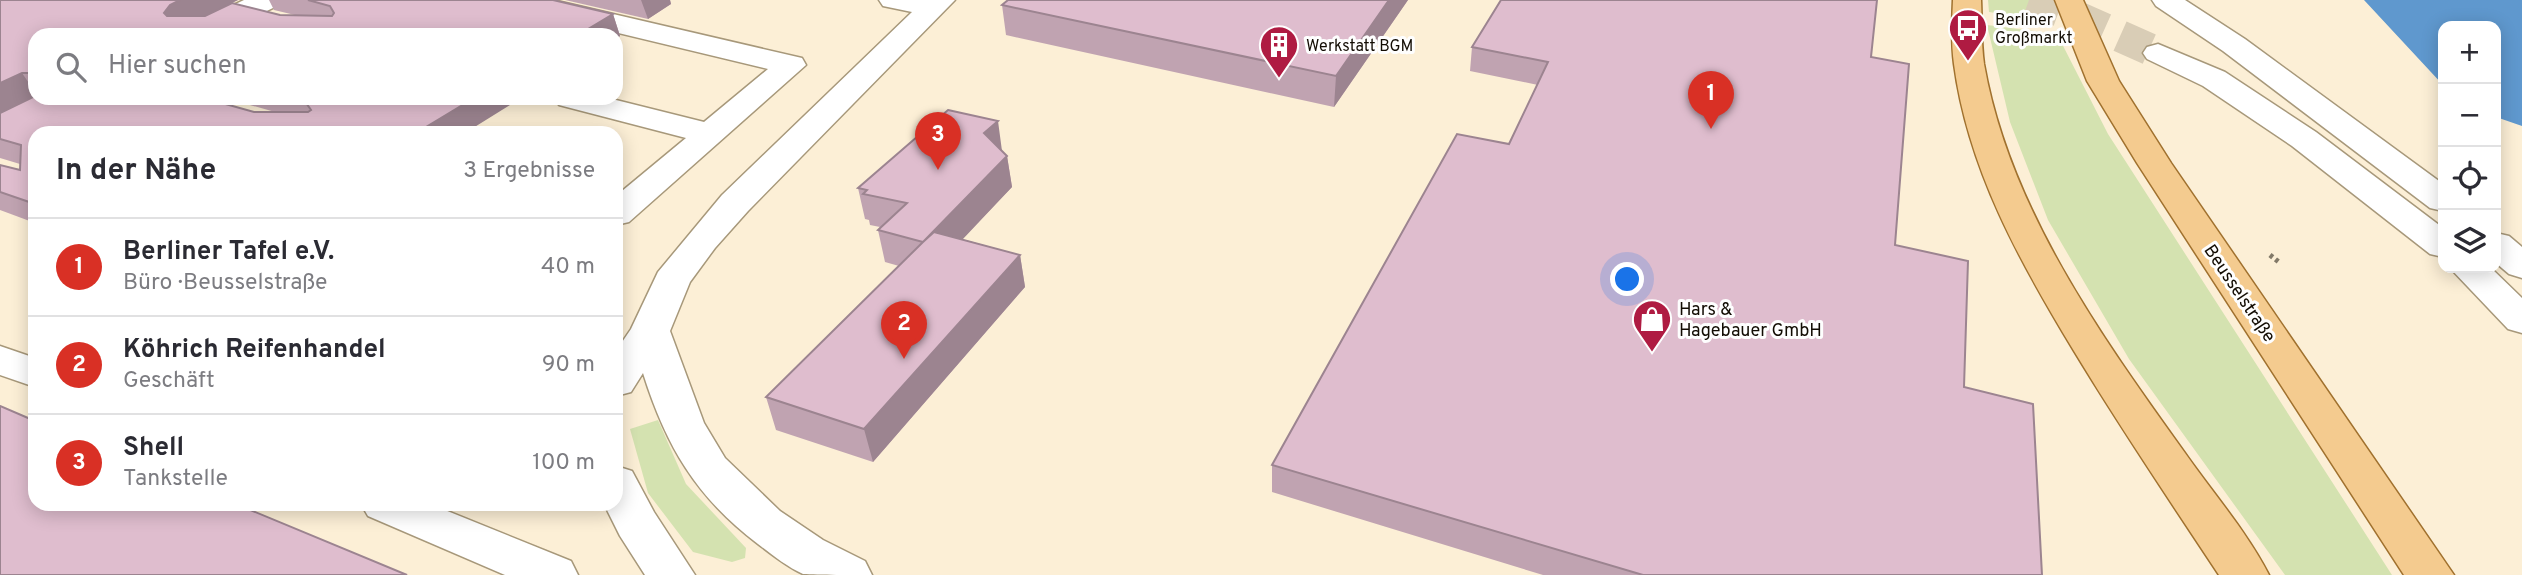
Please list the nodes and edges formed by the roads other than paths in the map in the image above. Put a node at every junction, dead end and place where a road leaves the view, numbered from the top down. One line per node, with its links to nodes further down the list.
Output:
1 (516, 0): 11 (lane)
2 (893, 0): 6 (lane)
3 (1966, 0): 28 (main road)
4 (2069, 0): 29 (main road, Beusselstraße)
5 (2166, 0): 12 (lane)
6 (937, 4): 19 (lane)
7 (272, 11): 8 (lane)
8 (209, 28)
9 (2158, 53): 14 (lane)
10 (597, 105): 11 (lane)
11 (710, 134): 13 (lane)
12 (2438, 196)
13 (623, 208)
14 (2438, 242)
15 (2501, 248): 16 (lane)
16 (2522, 265)
17 (2474, 273): 18 (lane)
18 (2522, 320)
19 (650, 331): 22 (lane); 25 (lane)
20 (0, 360): 21 (lane)
21 (28, 370)
22 (623, 372)
23 (623, 496): 27 (lane)
24 (413, 511): 26 (lane)
25 (828, 572)
26 (554, 575)
27 (671, 575)
28 (2245, 575)
29 (2430, 575)

